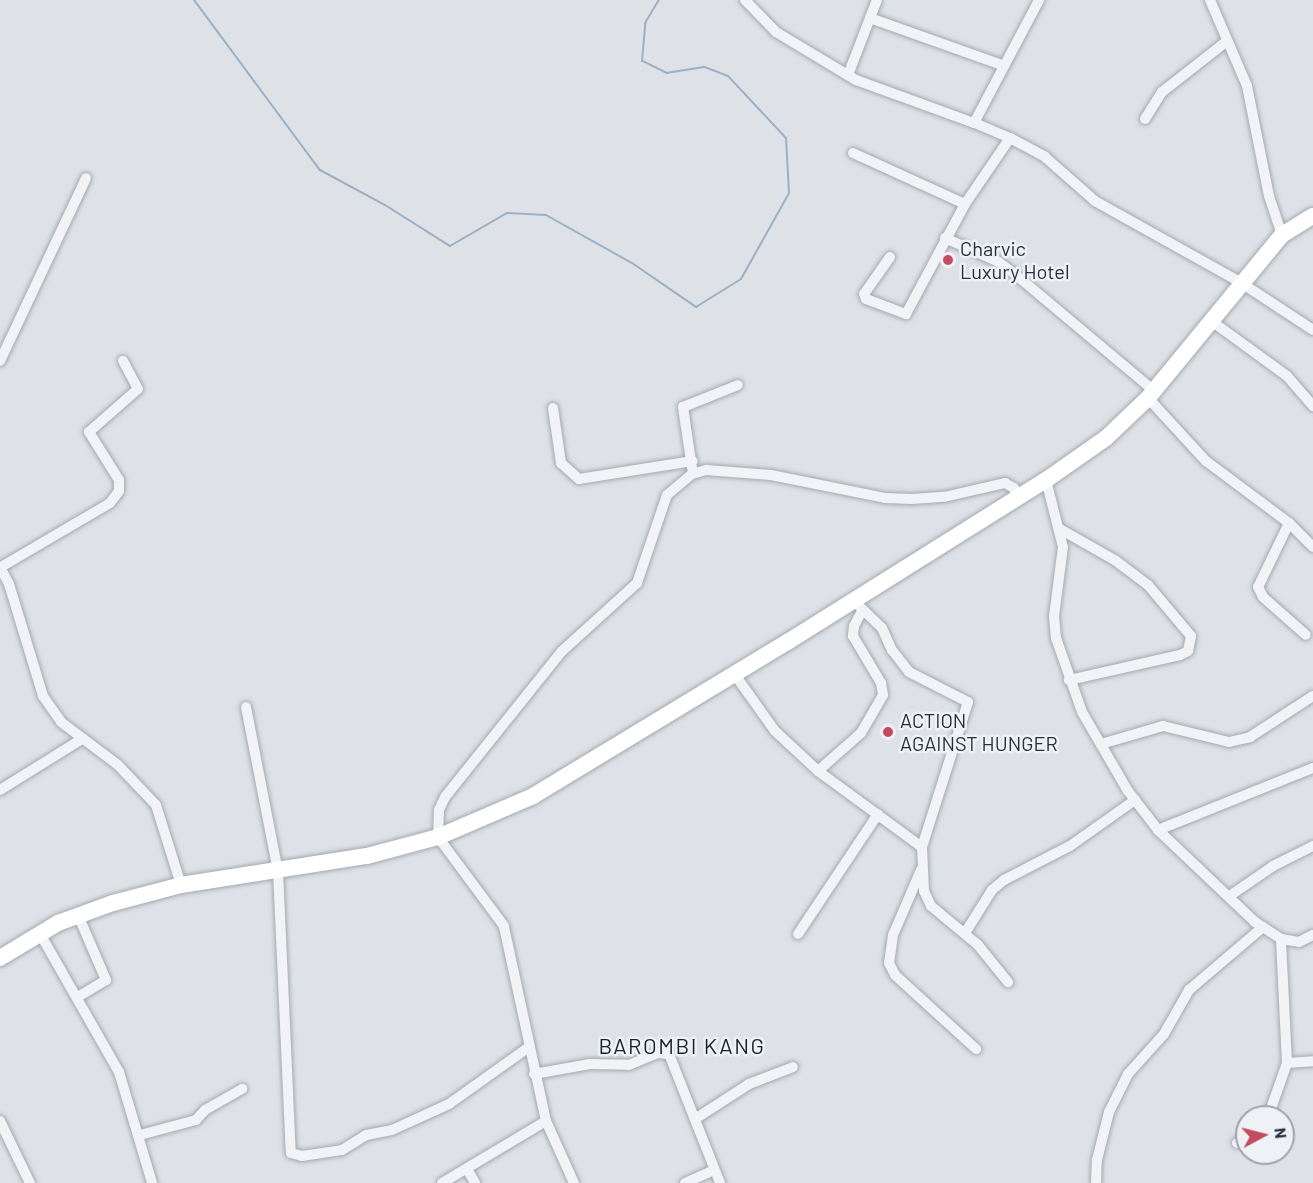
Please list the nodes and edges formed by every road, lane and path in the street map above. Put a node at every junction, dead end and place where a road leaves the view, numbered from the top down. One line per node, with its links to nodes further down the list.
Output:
1 (745, 0): 8 (street)
2 (877, 0): 5 (street)
3 (1039, 0): 7 (street)
4 (1210, 1): 6 (street)
5 (870, 18): 7 (street); 8 (street)
6 (1227, 41): 9 (street); 16 (street)
7 (1002, 64): 10 (street)
8 (848, 75): 10 (street)
9 (1145, 118)
10 (974, 123): 11 (street)
11 (1010, 138): 14 (street); 19 (street)
12 (853, 153): 14 (street)
13 (86, 178): 22 (street)
14 (965, 204): 17 (street)
15 (1313, 216): 16 (highway)
16 (1282, 235): 19 (highway)
17 (945, 238): 18 (street); 25 (street)
18 (890, 257)
19 (1240, 282): 20 (highway); 21 (street)
20 (1210, 320): 25 (highway); 26 (street)
21 (1313, 330)
22 (0, 361)
23 (123, 361): 35 (street)
24 (738, 385): 28 (street)
25 (1151, 394): 30 (highway); 32 (street)
26 (1313, 406)
27 (553, 408): 28 (street)
28 (693, 461): 29 (street)
29 (692, 474): 31 (street); 50 (street)
30 (1046, 480): 31 (highway); 33 (street)
31 (1016, 496): 36 (highway)
32 (1289, 523): 34 (street); 37 (street)
33 (1060, 529): 39 (street); 39 (street)
34 (1313, 547)
35 (0, 567): 42 (street)
36 (858, 605): 38 (highway); 45 (street); 52 (street)
37 (1306, 635)
38 (733, 672): 45 (street); 50 (highway)
39 (1069, 680): 43 (street)
40 (1311, 700): 43 (street)
41 (246, 707): 54 (street)
42 (82, 740): 46 (street); 55 (street)
43 (1101, 744): 47 (street)
44 (1313, 768): 49 (street)
45 (818, 771): 48 (street)
46 (0, 790)
47 (1135, 800): 49 (street); 60 (street)
48 (878, 814): 52 (street); 61 (street)
49 (1158, 830): 56 (street)
50 (438, 837): 54 (highway); 67 (street)
51 (1313, 846): 56 (street)
52 (922, 847): 53 (street)
53 (922, 867): 60 (street); 68 (street)
54 (278, 871): 55 (highway); 67 (street)
55 (181, 885): 57 (highway)
56 (1231, 896): 58 (street)
57 (78, 915): 59 (highway); 66 (street)
58 (1263, 927): 63 (street); 88 (street)
59 (39, 932): 64 (highway); 66 (street)
60 (965, 933): 65 (street)
61 (798, 934)
62 (1313, 934): 63 (street)
63 (1281, 939): 70 (street)
64 (0, 958)
65 (1008, 982)
66 (78, 997): 78 (street)
67 (529, 1047): 72 (street)
68 (976, 1049)
69 (1313, 1061): 70 (street)
70 (1287, 1062): 74 (street)
71 (793, 1067): 75 (street)
72 (534, 1074): 75 (street); 77 (street)
73 (242, 1089): 78 (street)
74 (1272, 1105)
75 (695, 1119): 80 (street)
76 (0, 1121): 81 (street)
77 (546, 1121): 79 (street); 85 (street)
78 (140, 1135): 82 (street)
79 (467, 1169): 83 (street); 84 (street)
80 (714, 1170): 86 (street); 87 (street)
81 (30, 1183)
82 (152, 1183)
83 (442, 1183)
84 (475, 1183)
85 (574, 1183)
86 (685, 1183)
87 (720, 1183)
88 (1096, 1183)

